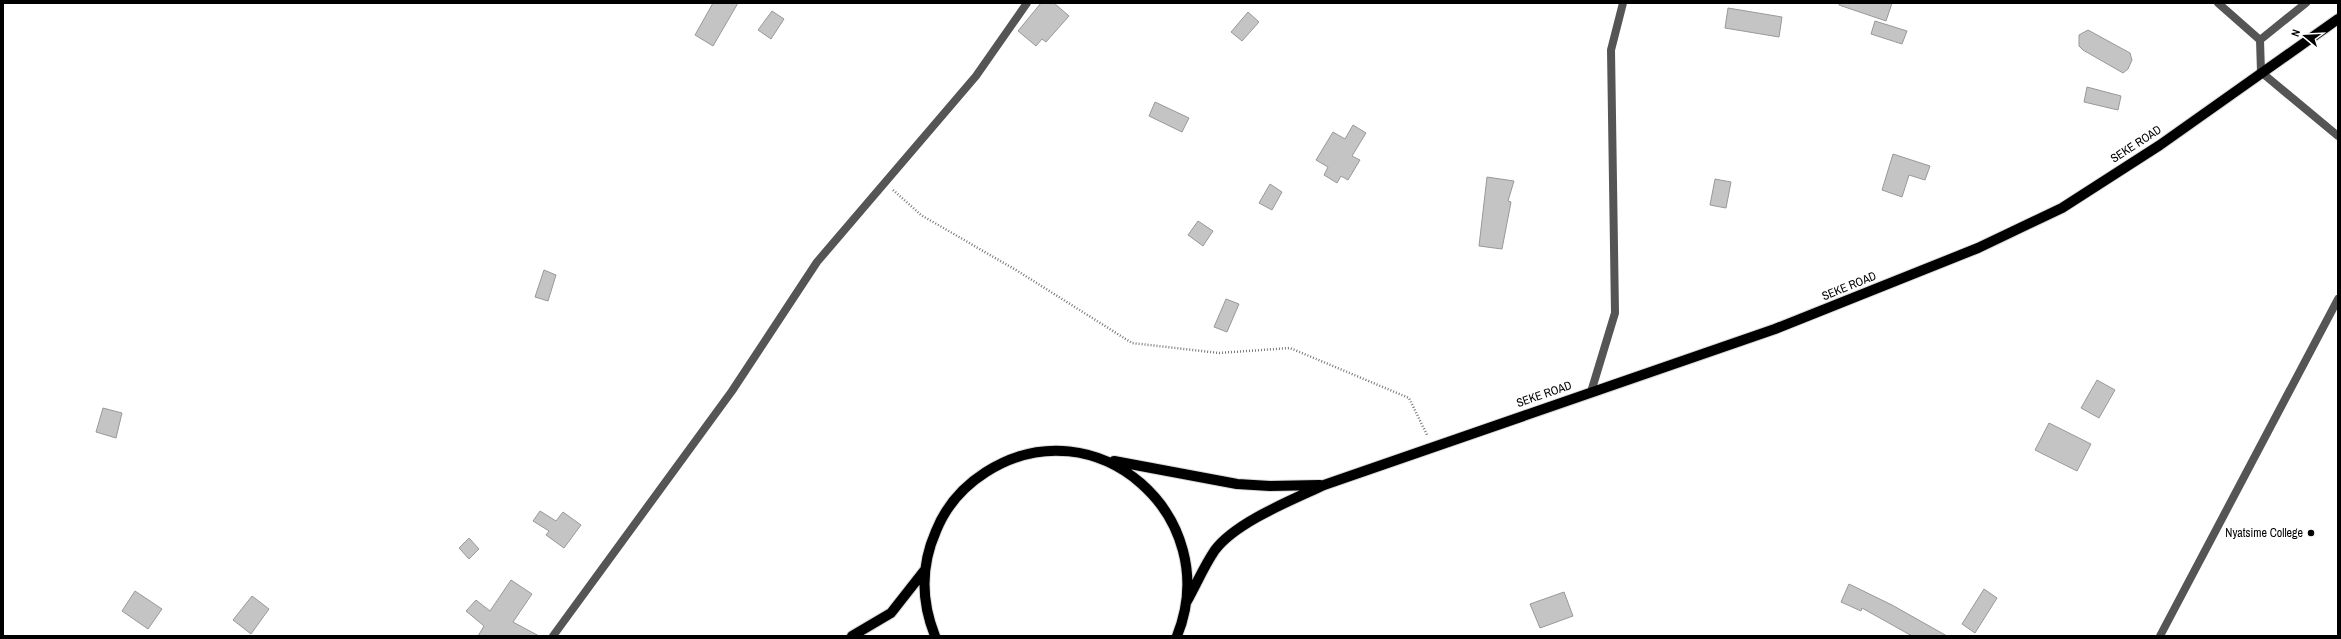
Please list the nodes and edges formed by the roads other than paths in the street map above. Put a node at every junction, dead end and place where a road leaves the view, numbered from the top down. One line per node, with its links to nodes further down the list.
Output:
1 (1027, 3): 15 (street)
2 (1623, 3): 10 (street)
3 (2218, 3): 6 (street)
4 (2306, 3): 6 (street)
5 (2338, 19): 7 (main road, SEKE ROAD)
6 (2260, 40): 7 (street)
7 (2261, 72): 8 (street); 10 (main road, SEKE ROAD)
8 (2338, 136)
9 (2338, 299): 19 (street)
10 (1591, 392): 12 (main road, SEKE ROAD)
11 (1101, 459): 12 (main road); 13 (main road); 14 (main road)
12 (1324, 485): 14 (main road)
13 (924, 571): 16 (main road); 17 (main road)
14 (1187, 601): 18 (main road)
15 (554, 636)
16 (852, 636)
17 (935, 636)
18 (1177, 636)
19 (2160, 636)

